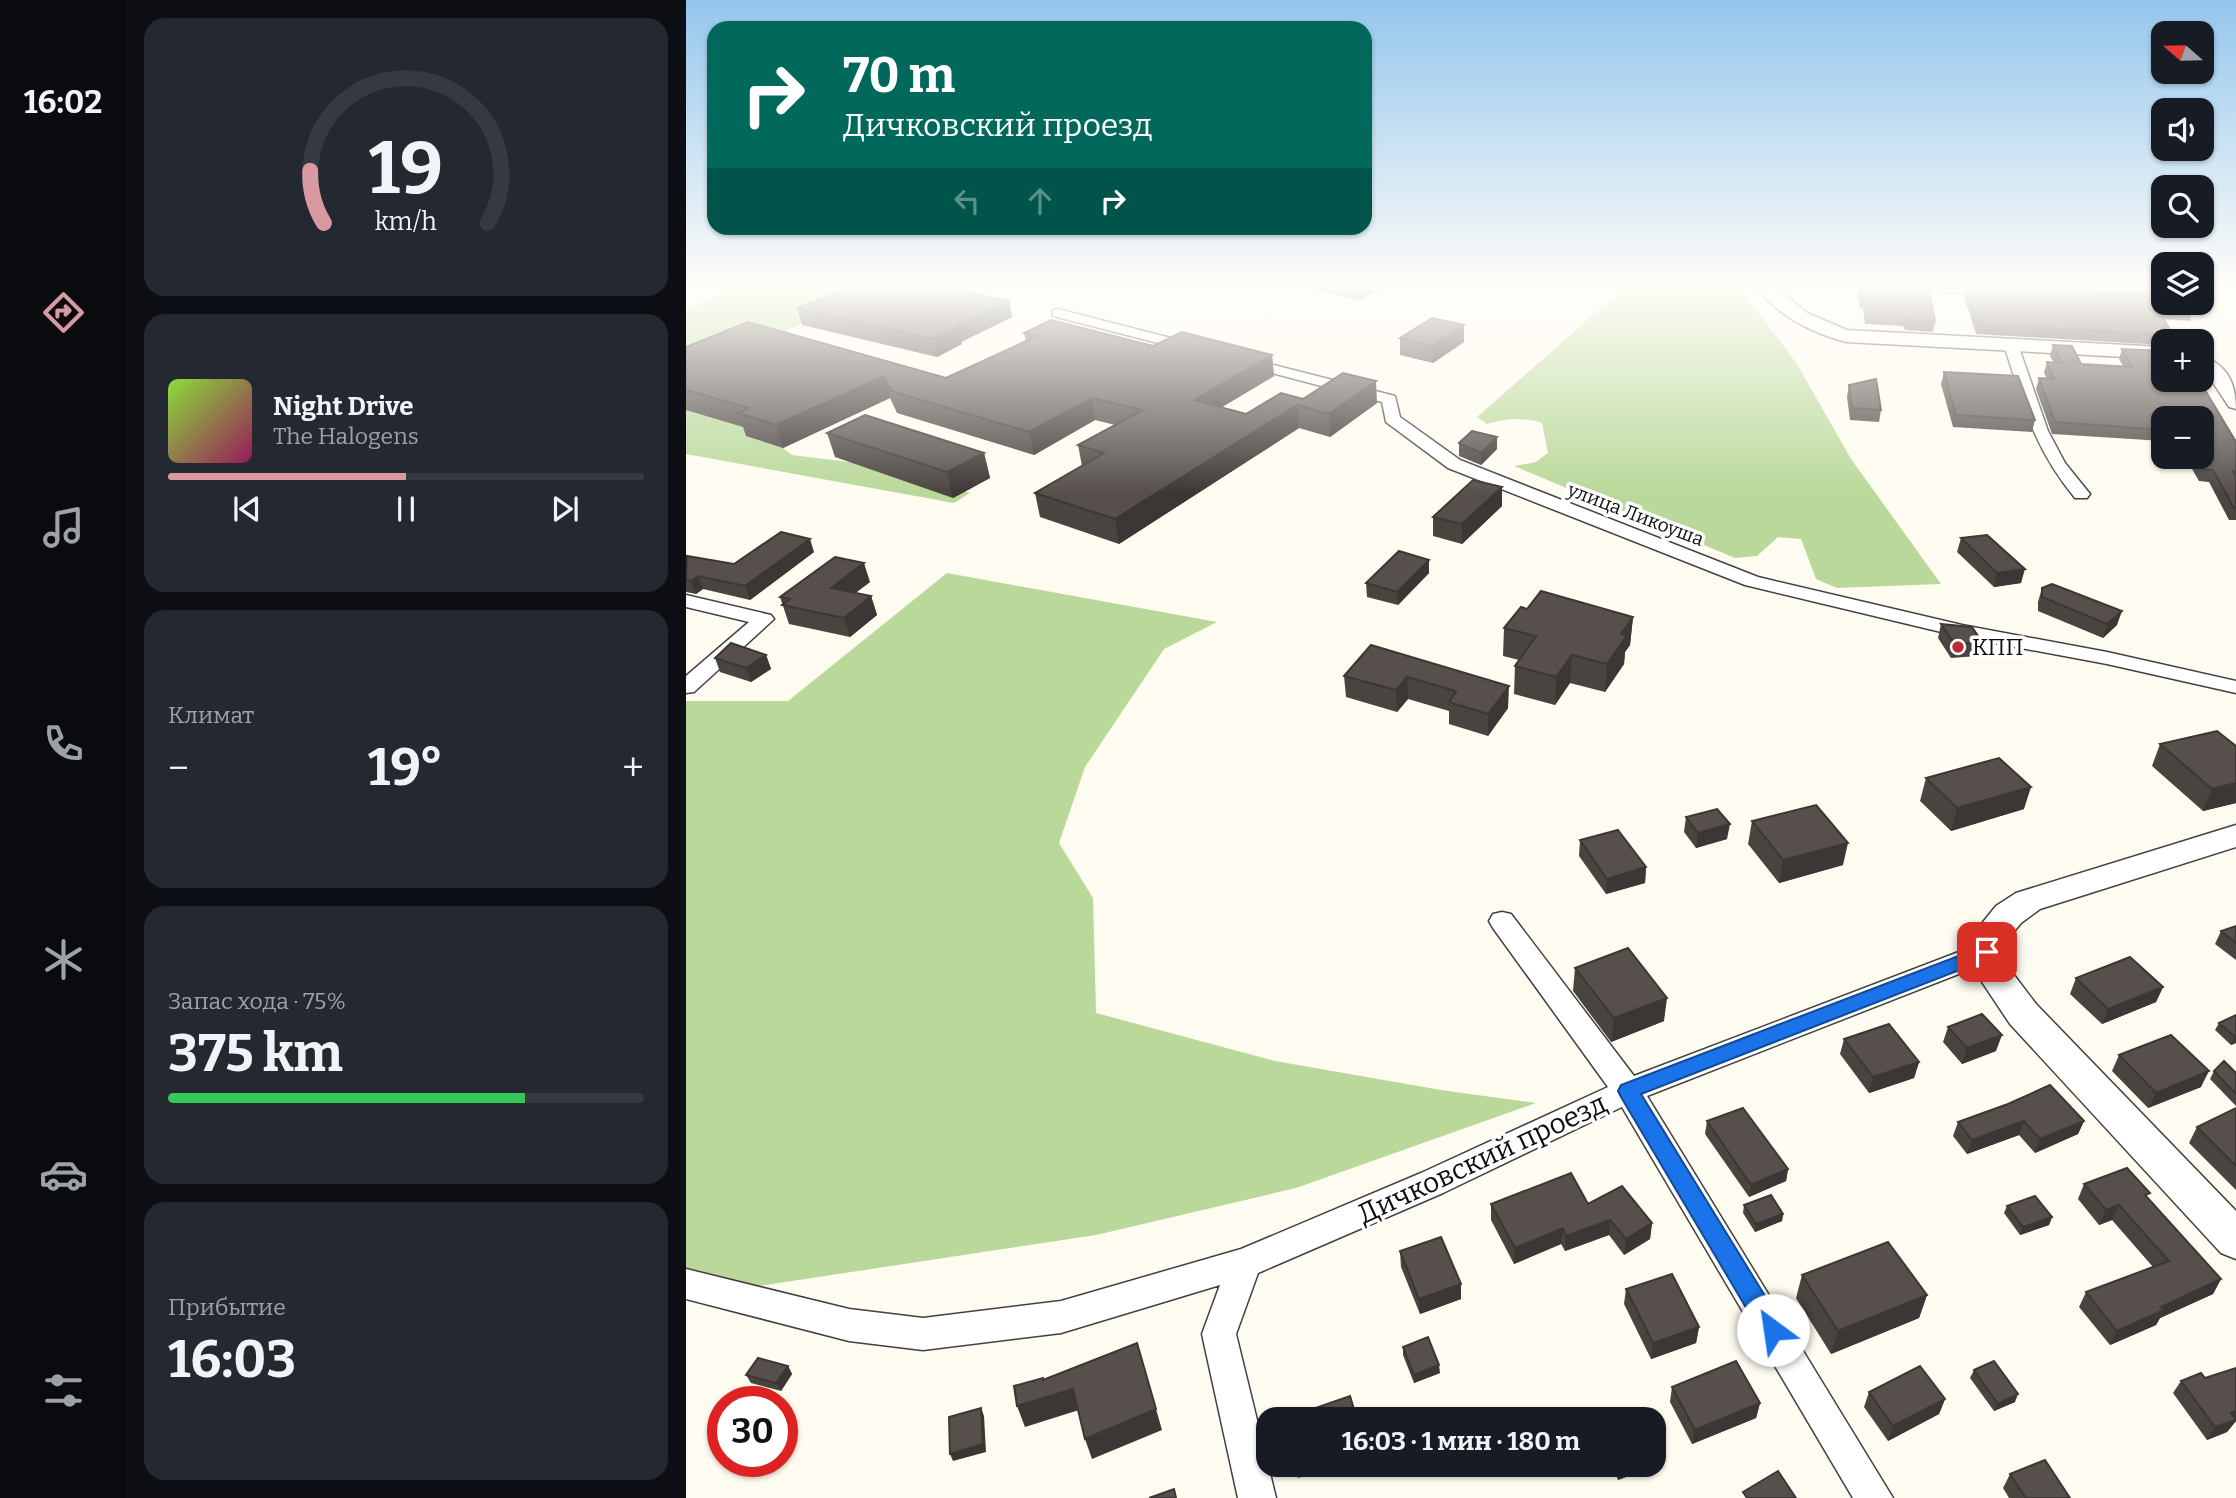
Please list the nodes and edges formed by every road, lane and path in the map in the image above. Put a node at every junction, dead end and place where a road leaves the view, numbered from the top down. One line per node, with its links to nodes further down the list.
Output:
1 (1219, 355): 8 (street, улица Ликоуша)
2 (2014, 355): 5 (street)
3 (2214, 371): 4 (street)
4 (2236, 403)
5 (2081, 494)
6 (686, 601): 7 (street)
7 (686, 687)
8 (2236, 687)
9 (2236, 836): 11 (street)
10 (1502, 921): 12 (street)
11 (1987, 952): 12 (street, Дичковский проезд); 13 (street)
12 (1628, 1091): 14 (street, Дичковский проезд); 17 (street)
13 (2236, 1240)
14 (1245, 1263): 15 (street, Дичковский проезд); 16 (street)
15 (686, 1284)
16 (1257, 1498)
17 (1874, 1498)

